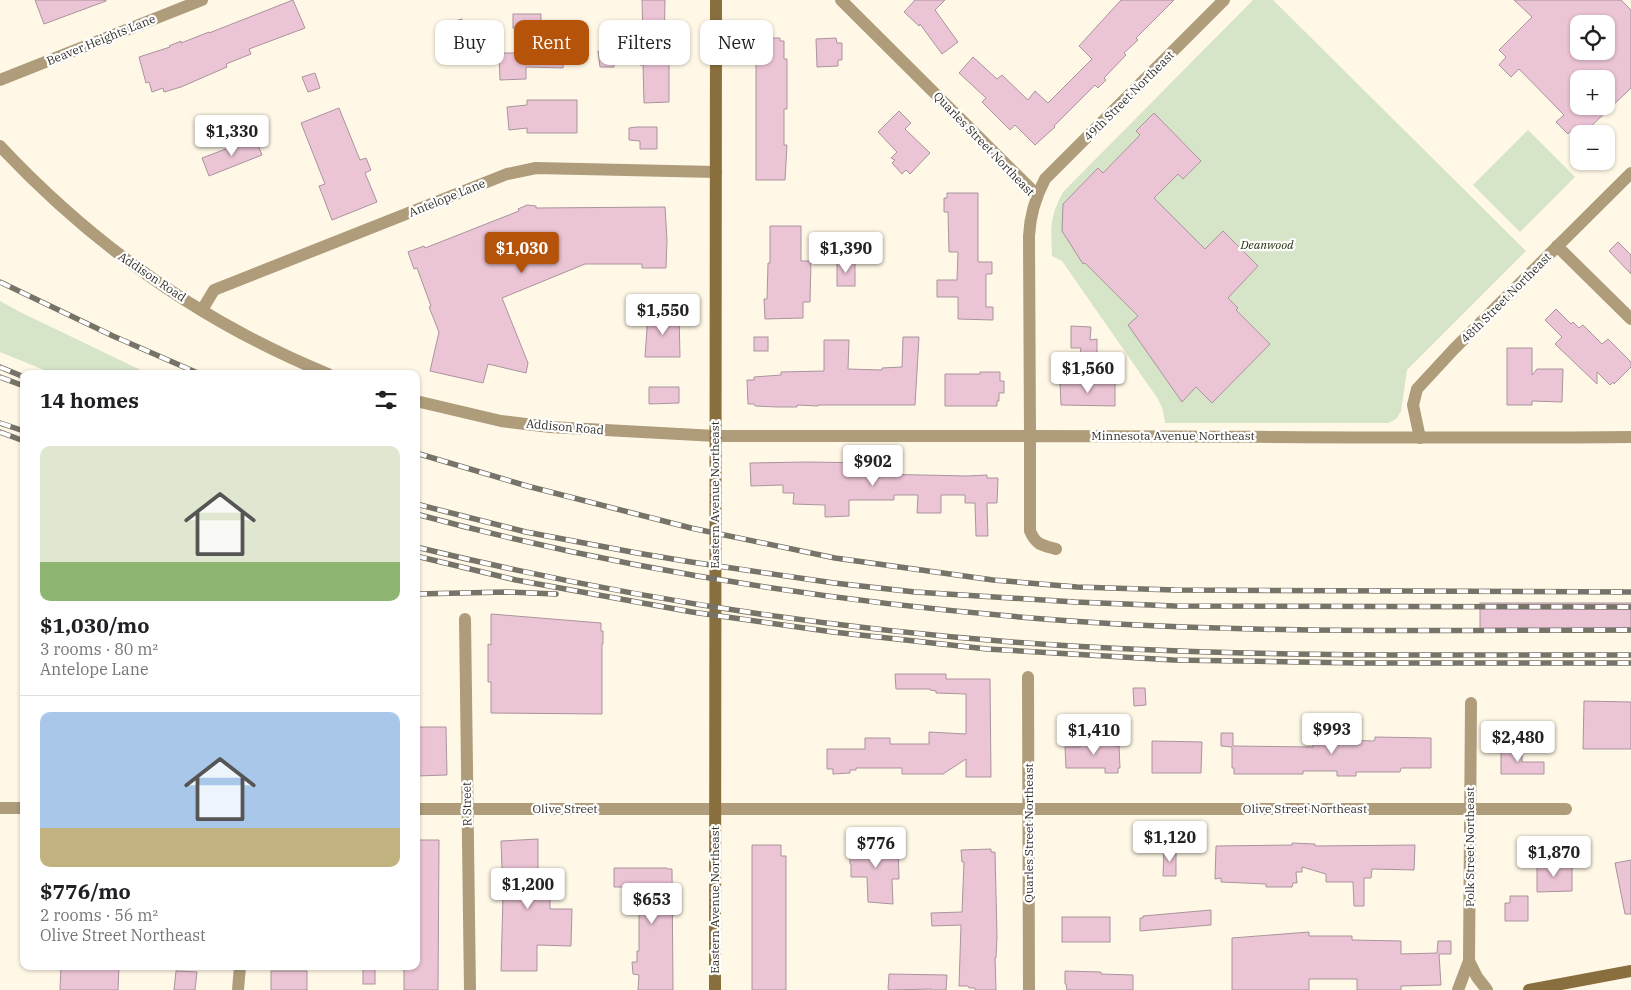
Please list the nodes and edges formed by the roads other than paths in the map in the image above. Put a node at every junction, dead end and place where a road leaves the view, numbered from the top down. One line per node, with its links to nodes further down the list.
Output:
1 (202, 0): 5 (street, Beaver Heights Lane)
2 (716, 0): 7 (main road, Eastern Avenue Northeast)
3 (841, 0): 9 (street, Quarles Street Northeast)
4 (1224, 0): 9 (street, 49th Street Northeast)
5 (0, 80)
6 (0, 146): 11 (street, Addison Road)
7 (716, 172): 11 (street, Antelope Lane); 15 (main road, Eastern Avenue Northeast)
8 (1631, 173): 10 (street, 48th Street Northeast)
9 (1037, 195): 16 (street, Quarles Street Northeast)
10 (1557, 246): 12 (street); 18 (street, 48th Street Northeast)
11 (202, 310): 13 (street, Addison Road)
12 (1631, 319)
13 (319, 370)
14 (420, 402): 15 (street, Addison Road)
15 (716, 436): 16 (street, Minnesota Avenue Northeast); 30 (main road, Eastern Avenue Northeast)
16 (1030, 436): 18 (street, Minnesota Avenue Northeast); 19 (street, Quarles Street Northeast)
17 (1631, 437): 18 (street, Minnesota Avenue Northeast)
18 (1420, 438)
19 (1056, 549)
20 (464, 619): 27 (street, R Street)
21 (1028, 677): 28 (street, Quarles Street Northeast)
22 (1471, 703): 25 (street, Polk Street Northeast)
23 (0, 808): 24 (street)
24 (20, 808)
25 (1470, 808): 28 (street, Olive Street Northeast); 29 (street, Olive Street Northeast); 31 (street, Polk Street Northeast)
26 (420, 809): 27 (street, Olive Street)
27 (467, 809): 30 (street, Olive Street); 35 (street, R Street)
28 (1029, 809): 30 (street, Olive Street Northeast); 37 (street, Quarles Street Northeast)
29 (1566, 809)
30 (715, 810): 36 (main road, Eastern Avenue Northeast)
31 (1469, 961): 38 (street, Polk Street Northeast); 39 (street, Polk Street Northeast)
32 (240, 970): 34 (street)
33 (1631, 971): 40 (main road)
34 (238, 990)
35 (470, 990)
36 (715, 990)
37 (1029, 990)
38 (1458, 990)
39 (1487, 990)
40 (1529, 990)

